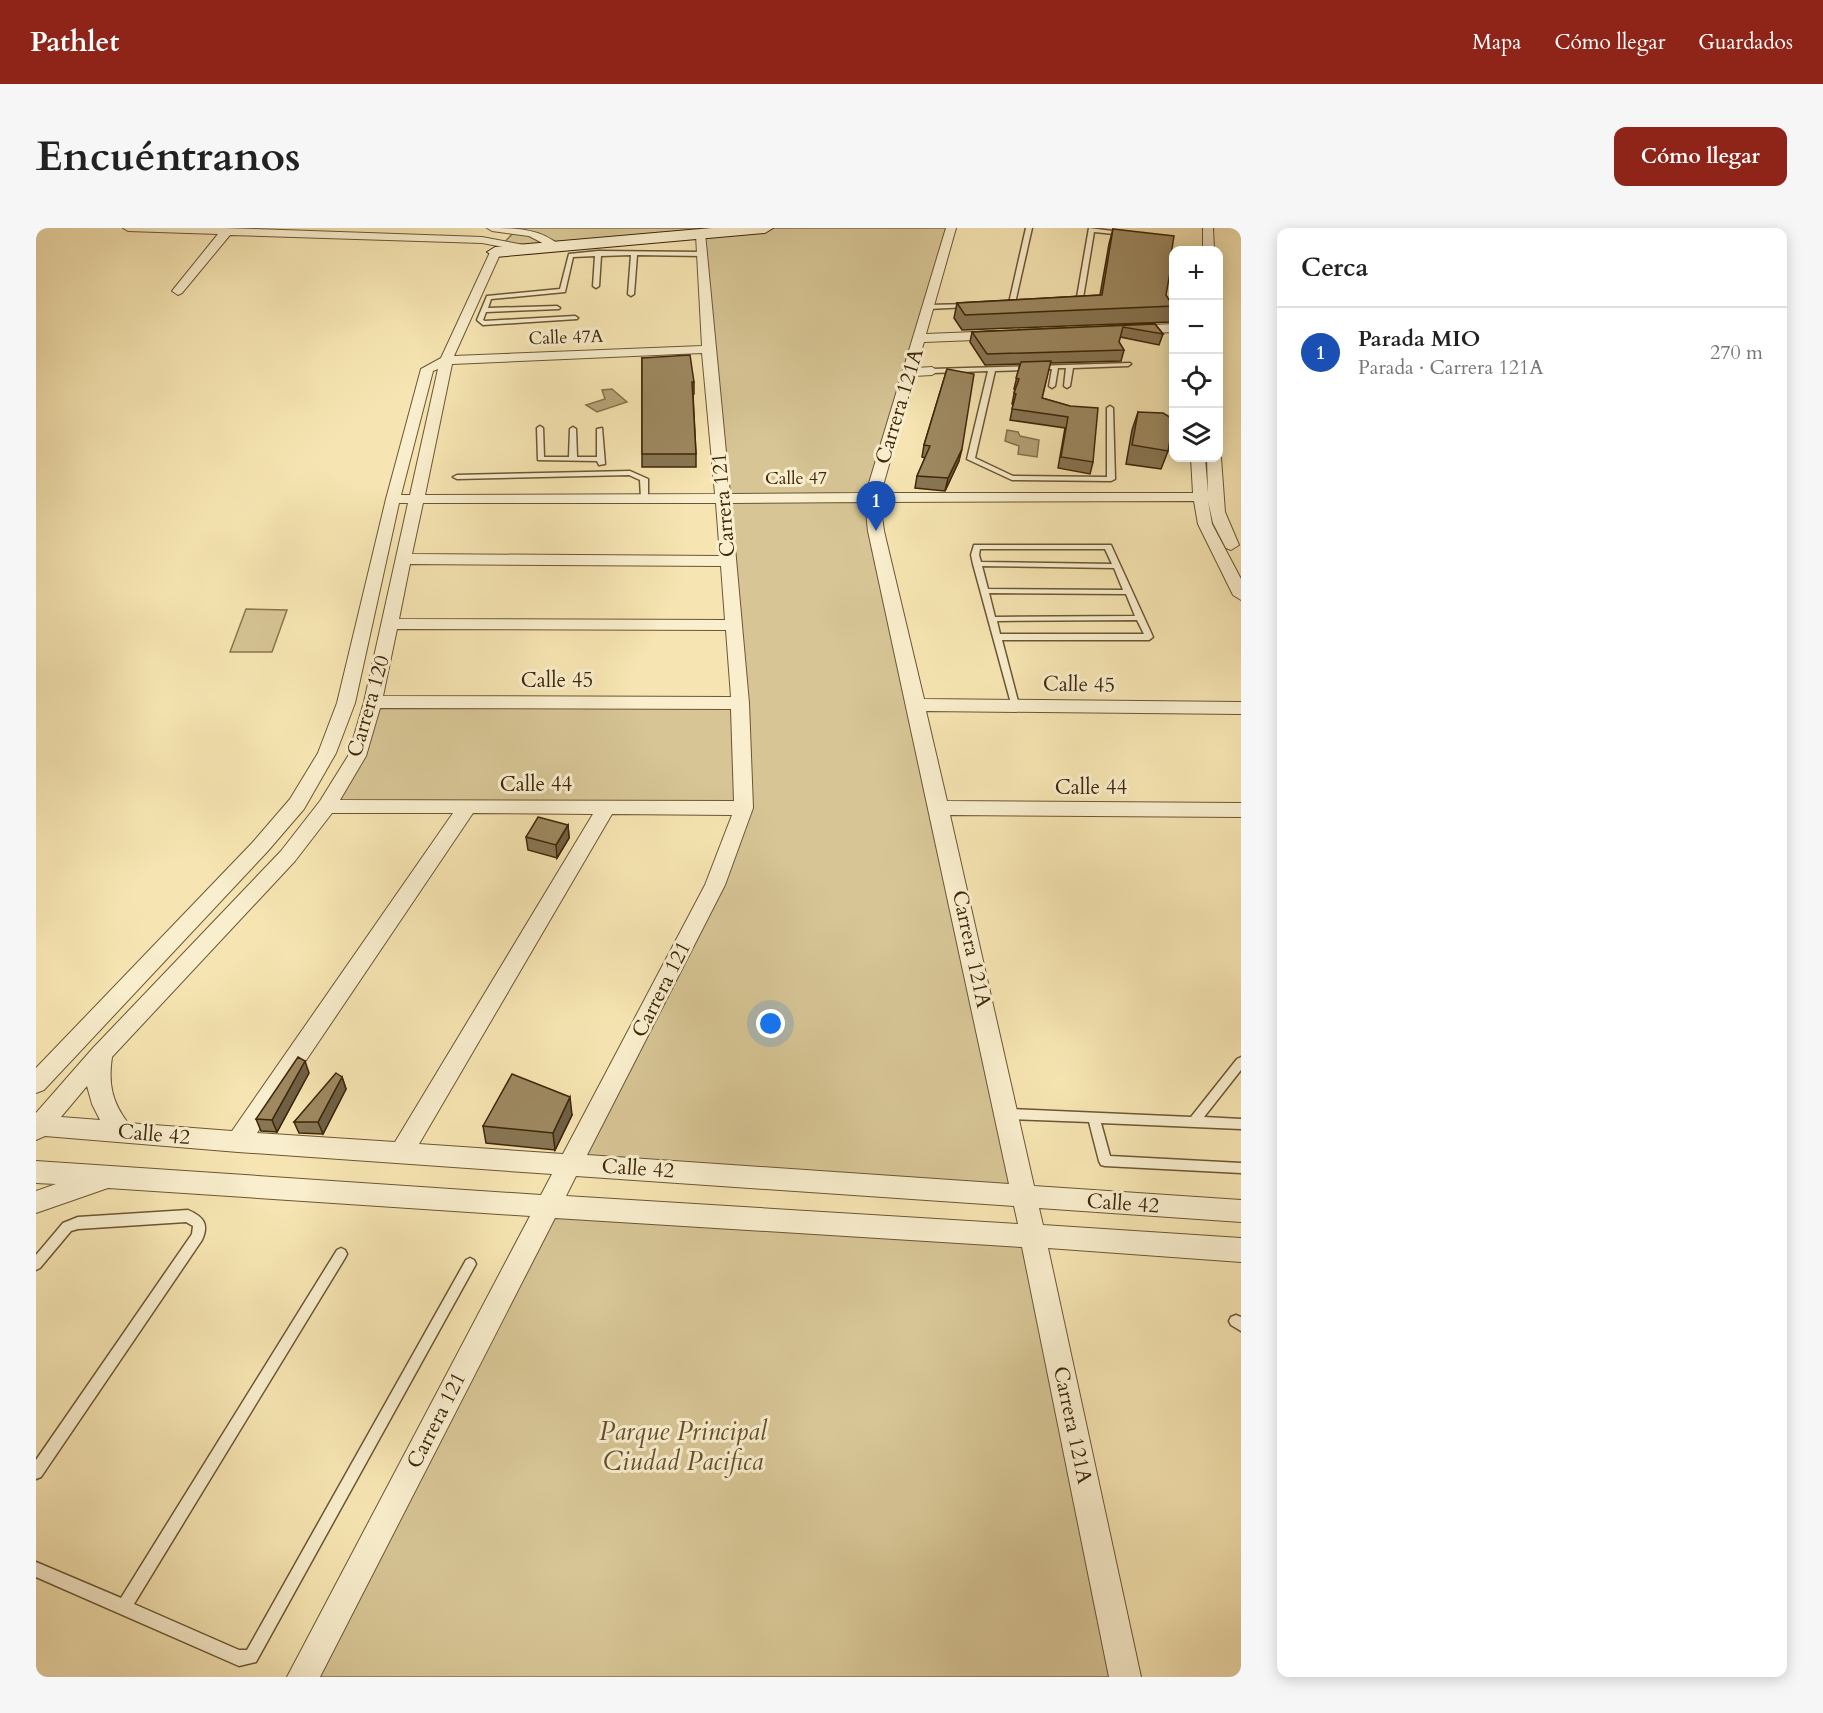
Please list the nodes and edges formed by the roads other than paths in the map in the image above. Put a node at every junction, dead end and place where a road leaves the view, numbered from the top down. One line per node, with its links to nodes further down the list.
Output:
1 (128, 228): 9 (street)
2 (492, 228): 11 (street); 13 (street)
3 (765, 228): 10 (main road)
4 (951, 228): 28 (street, Carrera 121A)
5 (1029, 228): 24 (lane)
6 (1208, 228): 14 (street)
7 (1092, 229): 12 (lane); 23 (lane)
8 (247, 230): 9 (street); 11 (street)
9 (226, 232): 21 (street)
10 (701, 235): 13 (main road); 19 (street, Carrera 121)
11 (482, 240): 15 (street)
12 (1128, 244)
13 (554, 246): 15 (main road)
14 (1209, 246)
15 (524, 248): 16 (main road)
16 (495, 252): 37 (street, Carrera 120)
17 (634, 253): 18 (lane); 19 (lane); 22 (lane)
18 (598, 254): 20 (lane); 30 (lane)
19 (703, 254): 36 (street, Carrera 121)
20 (596, 286)
21 (178, 291)
22 (631, 294)
23 (1055, 301)
24 (1012, 303): 25 (lane); 26 (lane)
25 (1023, 303)
26 (1000, 304)
27 (976, 305): 28 (lane)
28 (928, 307): 35 (street, Carrera 121A)
29 (557, 308): 30 (lane)
30 (483, 310): 31 (lane)
31 (575, 318)
32 (1169, 328): 33 (street)
33 (1116, 330)
34 (1012, 334): 35 (street)
35 (920, 338): 44 (street, Carrera 121A)
36 (708, 349): 37 (street, Calle 47A); 59 (street, Carrera 121)
37 (446, 360): 41 (street, Calle 47A); 62 (street, Carrera 120)
38 (1128, 364): 39 (lane)
39 (1070, 366): 40 (lane); 46 (lane)
40 (1055, 367): 42 (lane); 45 (lane)
41 (427, 369): 61 (street, Carrera 120)
42 (992, 369): 43 (lane); 47 (lane)
43 (932, 371): 44 (street)
44 (908, 372): 60 (street, Carrera 121A)
45 (1052, 386)
46 (1067, 386)
47 (1110, 408)
48 (540, 428): 51 (lane)
49 (573, 429): 51 (lane)
50 (600, 429): 52 (lane)
51 (573, 459): 52 (lane)
52 (600, 459): 55 (lane)
53 (1199, 462): 57 (street)
54 (1213, 462): 57 (street)
55 (603, 473): 56 (lane); 58 (lane)
56 (457, 477)
57 (1207, 497): 60 (street, Calle 47); 66 (street); 70 (street)
58 (645, 498): 59 (street, Calle 47); 62 (street, Calle 47)
59 (723, 498): 60 (street, Calle 47); 64 (street, Carrera 121)
60 (872, 498): 78 (street, Carrera 121A)
61 (393, 499): 62 (street, Calle 47); 89 (street, Carrera 120)
62 (416, 499): 63 (street, Carrera 120)
63 (403, 559): 64 (street); 73 (street, Carrera 120)
64 (728, 561): 74 (street, Carrera 121)
65 (977, 564): 67 (lane); 67 (lane); 68 (lane)
66 (1241, 564)
67 (1116, 566): 69 (lane)
68 (984, 591): 69 (lane); 72 (lane)
69 (1128, 592): 71 (lane)
70 (1241, 595)
71 (1140, 618): 72 (lane); 75 (lane)
72 (992, 619): 75 (lane)
73 (390, 624): 74 (street); 76 (street, Carrera 120)
74 (734, 625): 77 (street, Carrera 121)
75 (997, 637): 79 (lane)
76 (373, 702): 77 (street, Calle 45); 81 (street, Carrera 120)
77 (740, 703): 84 (street, Carrera 121)
78 (916, 705): 79 (street, Calle 45); 85 (street, Carrera 121A)
79 (1016, 705): 80 (street, Calle 45)
80 (1241, 708)
81 (327, 806): 82 (street, Calle 44); 87 (street, Carrera 120)
82 (468, 807): 83 (street, Calle 44); 96 (street)
83 (607, 807): 84 (street, Calle 44); 97 (street)
84 (744, 808): 98 (street, Carrera 121)
85 (941, 808): 86 (street, Calle 44); 90 (street, Carrera 121A)
86 (1241, 810)
87 (101, 1054): 94 (street, Carrera 120); 95 (street)
88 (1241, 1062): 92 (lane)
89 (36, 1083)
90 (1008, 1114): 91 (lane); 102 (street, Carrera 121A)
91 (1094, 1118): 92 (lane); 99 (lane)
92 (1194, 1122): 93 (lane)
93 (1241, 1124)
94 (37, 1127): 95 (street, Calle 42)
95 (121, 1131): 96 (street, Calle 42)
96 (238, 1142): 97 (street, Calle 42)
97 (401, 1153): 98 (street, Calle 42)
98 (571, 1164): 102 (street, Calle 42); 104 (street, Carrera 121)
99 (1241, 1168)
100 (36, 1172): 101 (street)
101 (110, 1177): 103 (street); 104 (street)
102 (1026, 1197): 105 (street, Calle 42); 106 (street, Carrera 121A)
103 (36, 1202)
104 (547, 1208): 106 (street); 114 (street, Carrera 121)
105 (1241, 1211)
106 (1034, 1235): 107 (street); 115 (street, Carrera 121A)
107 (1241, 1251)
108 (341, 1254): 113 (lane)
109 (36, 1264): 111 (lane)
110 (470, 1264): 113 (lane)
111 (36, 1472)
112 (36, 1569): 113 (lane)
113 (124, 1607)
114 (303, 1677)
115 (1125, 1677)

